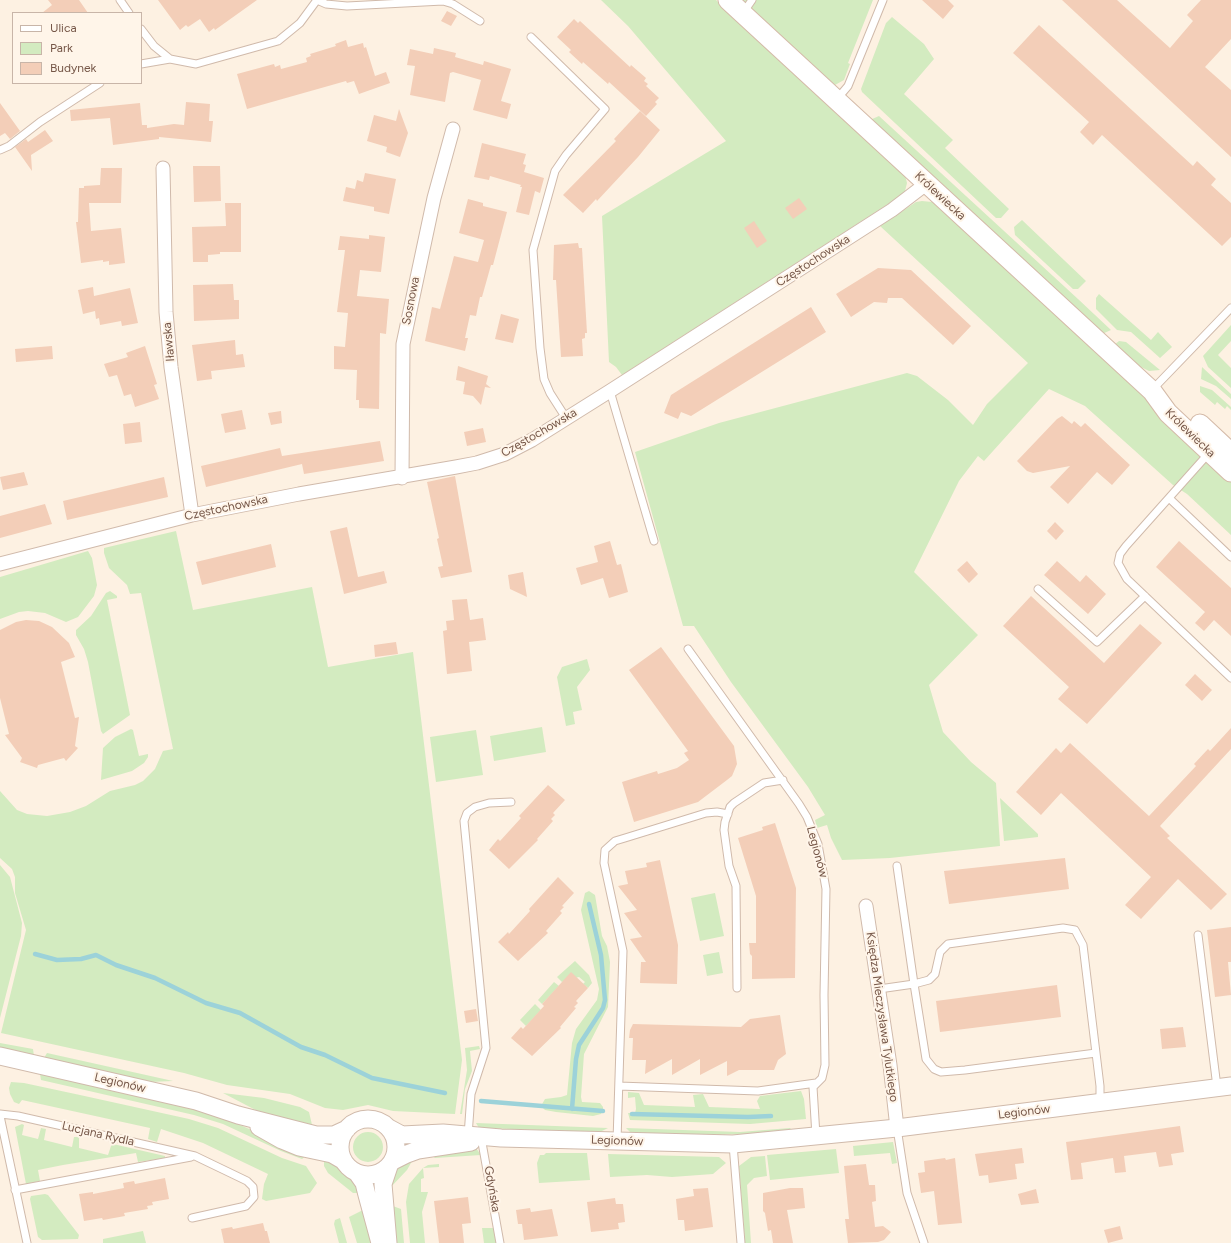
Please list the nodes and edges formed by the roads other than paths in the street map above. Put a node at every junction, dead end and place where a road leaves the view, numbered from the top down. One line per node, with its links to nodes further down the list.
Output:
1 (120, 0): 5 (lane)
2 (728, 0): 4 (main road, Królewiecka)
3 (883, 0): 12 (lane)
4 (747, 6): 12 (main road, Królewiecka)
5 (128, 12)
6 (480, 21): 9 (lane)
7 (142, 30): 9 (lane)
8 (531, 37): 20 (lane)
9 (170, 59): 10 (lane)
10 (142, 64)
11 (98, 84): 14 (lane)
12 (836, 100): 16 (main road, Królewiecka)
13 (453, 129): 24 (street, Sosnowa)
14 (0, 150)
15 (163, 168): 26 (street, Iławska)
16 (926, 184): 18 (main road, Królewiecka); 19 (street, Częstochowska)
17 (1231, 308): 18 (lane)
18 (1152, 390): 21 (main road, Królewiecka); 22 (main road, Królewiecka)
19 (610, 391): 20 (street, Częstochowska); 27 (lane)
20 (566, 418): 24 (street, Częstochowska)
21 (1210, 452): 23 (main road, Królewiecka); 25 (lane)
22 (1231, 453)
23 (1231, 472)
24 (402, 478): 26 (street, Częstochowska)
25 (1169, 498): 28 (lane); 31 (lane)
26 (192, 515): 29 (street, Częstochowska)
27 (654, 541)
28 (1231, 557)
29 (0, 564)
30 (1038, 589): 31 (lane)
31 (1145, 596): 33 (lane)
32 (688, 649): 34 (lane, Legionów)
33 (1231, 678)
34 (782, 780): 36 (lane); 45 (lane, Legionów)
35 (511, 802): 55 (lane, Gdyńska)
36 (728, 814): 41 (lane); 46 (lane)
37 (897, 866): 40 (lane)
38 (866, 906): 42 (street, Księdza Mieczysława Tylutkiego)
39 (1198, 935): 47 (lane)
40 (914, 984): 42 (lane); 43 (lane); 43 (lane)
41 (738, 988)
42 (879, 989): 52 (street, Księdza Mieczysława Tylutkiego)
43 (1096, 1053): 48 (lane)
44 (0, 1056): 50 (street, Legionów)
45 (816, 1083): 46 (lane); 54 (lane, Legionów)
46 (619, 1086): 56 (lane)
47 (1224, 1087): 48 (street, Legionów)
48 (1100, 1103): 52 (street, Legionów)
49 (0, 1115): 58 (lane, Lucjana Rydla); 62 (lane, Lucjana Rydla)
50 (238, 1115): 53 (street, Legionów); 59 (street, Legionów)
51 (388, 1128): 53 (street); 55 (street, Legionów); 60 (street)
52 (897, 1128): 54 (street, Legionów); 69 (lane)
53 (347, 1129): 59 (street)
54 (816, 1136): 57 (street, Legionów)
55 (475, 1138): 56 (street, Legionów); 60 (street, Legionów); 67 (lane, Gdyńska)
56 (617, 1141): 57 (street, Legionów)
57 (734, 1144): 68 (lane)
58 (195, 1156): 62 (lane); 63 (lane, Lucjana Rydla)
59 (344, 1161): 61 (street)
60 (391, 1163): 61 (street); 66 (street)
61 (357, 1173): 65 (street)
62 (15, 1190): 64 (lane, Lucjana Rydla)
63 (192, 1218)
64 (27, 1243)
65 (380, 1243)
66 (388, 1243)
67 (500, 1243)
68 (741, 1243)
69 (924, 1243)

